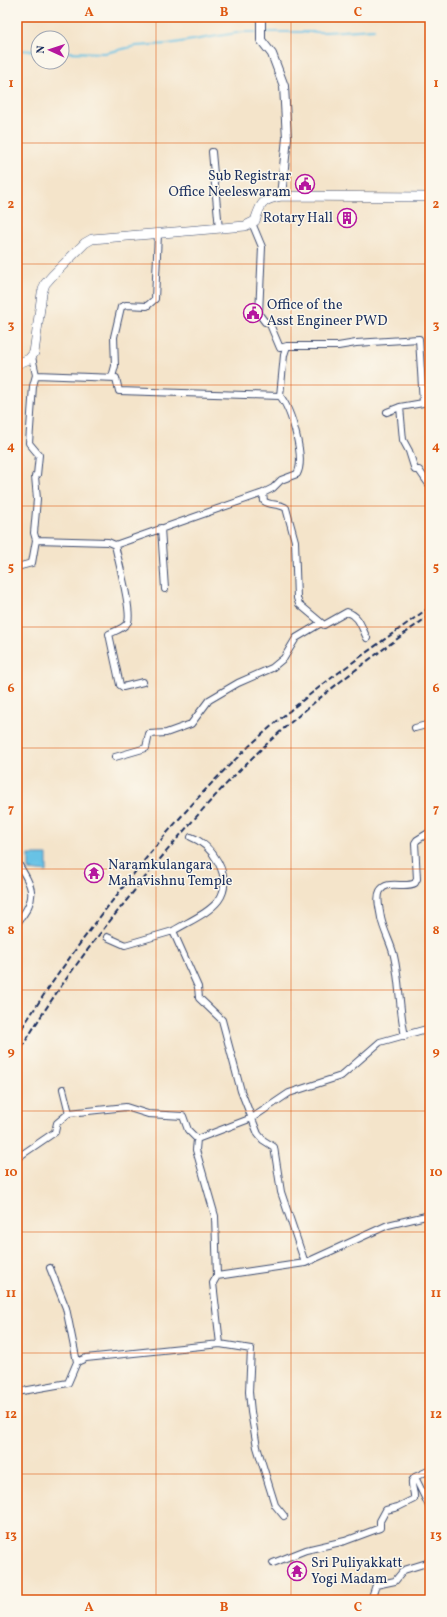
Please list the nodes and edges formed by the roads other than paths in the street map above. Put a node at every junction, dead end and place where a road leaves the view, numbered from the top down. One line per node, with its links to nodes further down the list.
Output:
1 (261, 17): 3 (street)
2 (212, 152): 6 (street)
3 (281, 196): 4 (main road); 5 (main road)
4 (430, 197)
5 (252, 224): 6 (main road); 8 (street)
6 (219, 229): 7 (main road)
7 (158, 234): 9 (main road); 12 (street)
8 (288, 346): 13 (street); 14 (street)
9 (32, 357): 10 (main road); 11 (street)
10 (17, 364)
11 (36, 375): 12 (street); 19 (street)
12 (112, 378): 13 (street)
13 (280, 396): 17 (street)
14 (400, 407): 15 (street); 16 (street)
15 (387, 412)
16 (430, 482)
17 (263, 493): 18 (street); 23 (street)
18 (161, 528): 20 (street); 22 (street)
19 (36, 540): 20 (street); 21 (street)
20 (115, 545): 25 (street)
21 (17, 567)
22 (165, 589)
23 (321, 623): 24 (street); 28 (street)
24 (367, 638)
25 (143, 682)
26 (430, 724): 27 (street)
27 (416, 728)
28 (115, 757)
29 (430, 832): 36 (street)
30 (191, 837): 33 (street)
31 (17, 862): 32 (street)
32 (17, 923)
33 (173, 930): 34 (street); 39 (street)
34 (107, 937)
35 (430, 1028): 36 (street)
36 (405, 1036): 39 (street)
37 (63, 1089): 38 (street)
38 (69, 1113): 40 (street); 41 (street)
39 (252, 1118): 40 (street); 43 (street)
40 (197, 1139): 45 (street)
41 (17, 1158)
42 (430, 1215): 43 (street)
43 (305, 1263): 45 (street)
44 (50, 1268): 47 (street)
45 (217, 1276): 46 (street)
46 (220, 1344): 47 (street); 52 (street)
47 (77, 1362): 48 (street)
48 (17, 1392)
49 (430, 1470): 50 (street)
50 (415, 1477): 51 (street); 54 (street)
51 (430, 1508)
52 (284, 1516)
53 (430, 1562): 55 (street)
54 (273, 1563)
55 (371, 1600)

